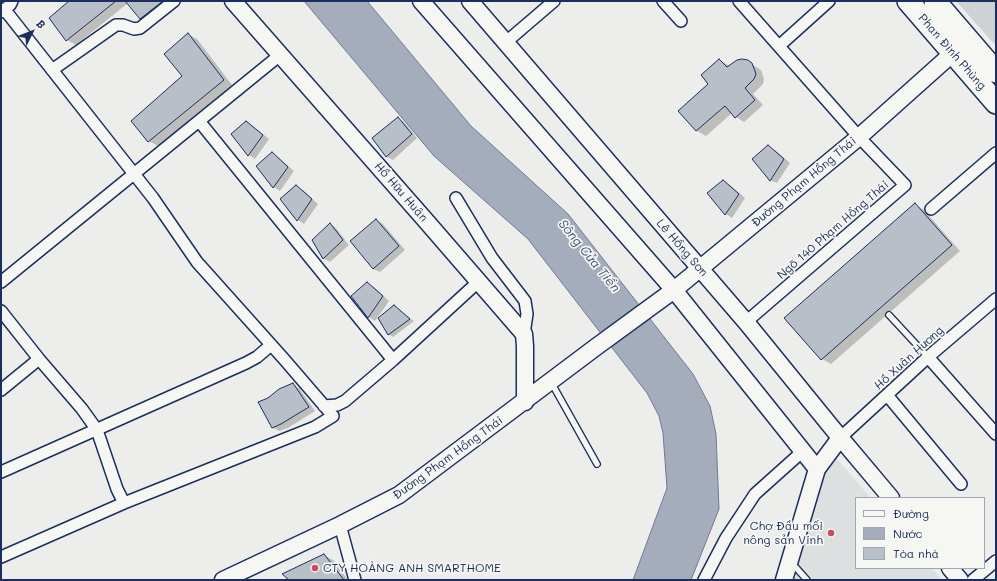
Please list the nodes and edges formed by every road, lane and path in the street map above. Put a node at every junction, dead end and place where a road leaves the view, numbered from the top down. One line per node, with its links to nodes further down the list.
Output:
1 (12, 1): 12 (street)
2 (174, 1): 19 (street)
3 (233, 1): 17 (street, Hồ Hữu Huân)
4 (421, 1): 30 (street)
5 (470, 1): 14 (street, Lê Hồng Sơn)
6 (554, 1): 14 (street)
7 (663, 1): 13 (street)
8 (740, 1): 15 (street)
9 (829, 1): 15 (street)
10 (908, 1): 16 (highway, Phan Đình Phùng)
11 (935, 1): 18 (highway, Phan Đình Phùng)
12 (3, 11): 19 (street)
13 (681, 21)
14 (506, 43): 27 (street, Lê Hồng Sơn)
15 (778, 46): 22 (street)
16 (953, 53): 20 (highway, Phan Đình Phùng); 22 (street, Đường Phạm Hồng Thái)
17 (280, 55): 21 (street); 29 (street, Hồ Hữu Huân)
18 (993, 63)
19 (52, 70): 24 (street)
20 (996, 103)
21 (199, 121): 24 (street); 39 (street)
22 (859, 137): 27 (street, Đường Phạm Hồng Thái); 34 (street, Ngõ 140 Phạm Hồng Thái)
23 (996, 153): 26 (street)
24 (134, 174): 28 (street); 36 (street)
25 (456, 198): 35 (street)
26 (931, 209)
27 (700, 268): 30 (street, Đường Phạm Hồng Thái); 34 (street, Lê Hồng Sơn)
28 (1, 282)
29 (478, 282): 35 (street, Hồ Hữu Huân); 39 (street)
30 (674, 290): 40 (street, Đường Phạm Hồng Thái); 48 (street)
31 (996, 300): 37 (street, Hồ Xuân Hương)
32 (1, 311): 38 (street)
33 (889, 315): 37 (lane)
34 (746, 322): 47 (street, Lê Hồng Sơn)
35 (524, 334): 43 (street)
36 (271, 345): 44 (street); 45 (street)
37 (928, 357): 42 (street, Hồ Xuân Hương); 46 (street)
38 (39, 359): 41 (street); 45 (street)
39 (393, 360): 44 (street)
40 (551, 381): 43 (street, Đường Phạm Hồng Thái); 49 (lane)
41 (1, 390)
42 (887, 395): 47 (street, Hồ Xuân Hương); 52 (street)
43 (524, 402): 55 (street, Đường Phạm Hồng Thái)
44 (324, 406): 54 (street)
45 (97, 430): 51 (street); 54 (street)
46 (996, 434)
47 (840, 438): 50 (street); 53 (street, Lê Hồng Sơn)
48 (803, 451): 50 (street); 62 (street)
49 (596, 464)
50 (817, 469): 57 (street)
51 (1, 472)
52 (961, 484)
53 (890, 497)
54 (124, 503): 56 (street)
55 (340, 525): 60 (street, Đường Phạm Hồng Thái); 61 (street)
56 (1, 557)
57 (790, 561): 63 (street); 64 (lane)
58 (996, 561): 66 (street)
59 (951, 569): 65 (street)
60 (223, 580)
61 (355, 580)
62 (704, 580)
63 (784, 580)
64 (807, 580)
65 (960, 580)
66 (973, 580)

